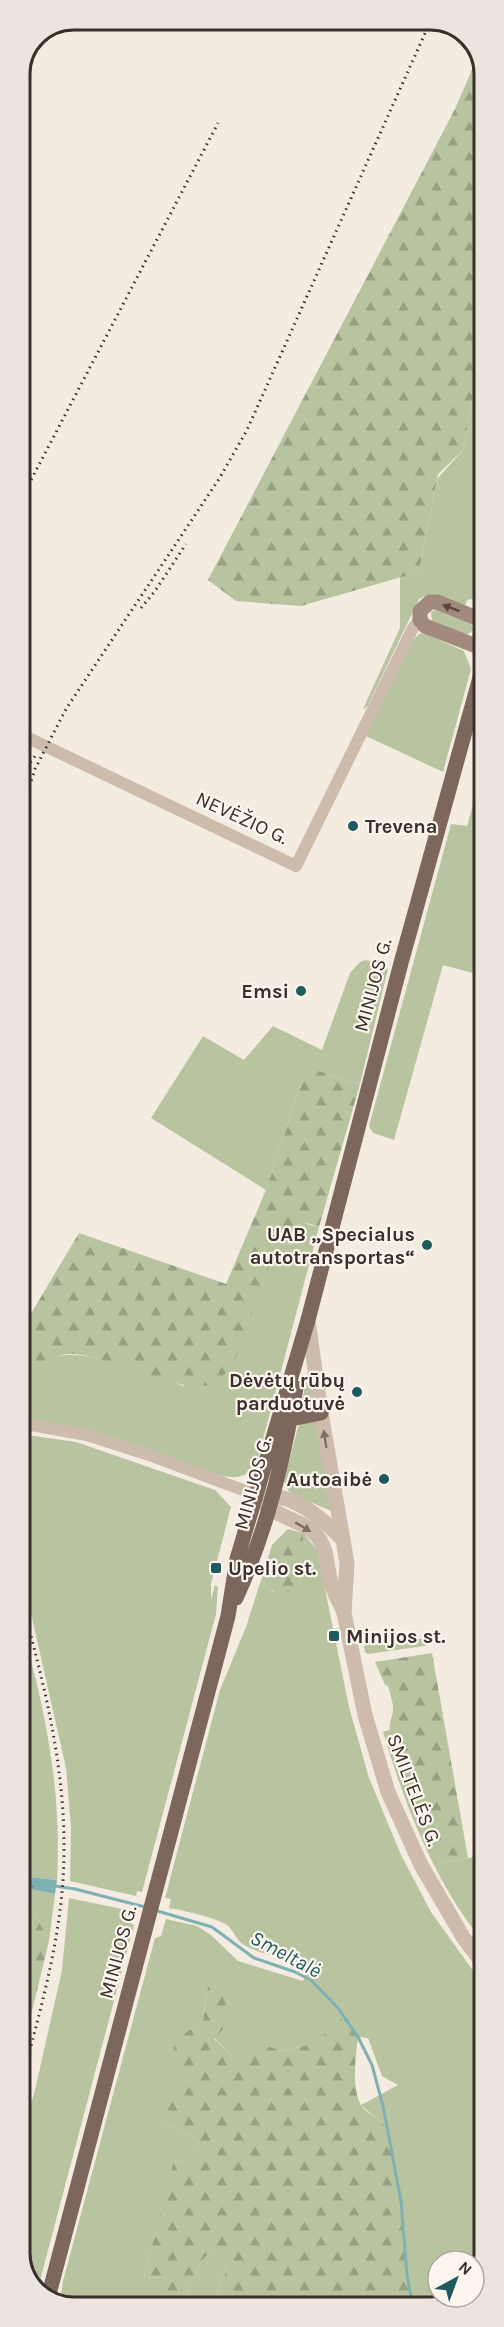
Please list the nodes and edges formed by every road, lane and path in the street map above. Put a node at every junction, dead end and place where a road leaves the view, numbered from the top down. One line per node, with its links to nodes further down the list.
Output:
1 (474, 617): 2 (main road, one-way to 2)
2 (420, 620): 3 (main road); 5 (street, NEVĖŽIO G.)
3 (474, 645)
4 (474, 699): 6 (main road, MINIJOS G.)
5 (30, 739)
6 (308, 1320): 7 (street); 8 (main road, MINIJOS G.); 10 (main road, MINIJOS G.)
7 (321, 1413): 8 (main road); 12 (street, one-way to 7)
8 (291, 1419): 11 (main road, MINIJOS G.)
9 (30, 1425): 10 (street)
10 (255, 1495): 11 (street); 14 (main road, MINIJOS G.)
11 (271, 1502): 12 (street); 13 (street, one-way to 13); 14 (main road, MINIJOS G.)
12 (342, 1539): 13 (street)
13 (344, 1613): 15 (street, SMILTELĖS G.)
14 (228, 1616): 16 (main road, MINIJOS G.)
15 (474, 1951)
16 (50, 2290)

